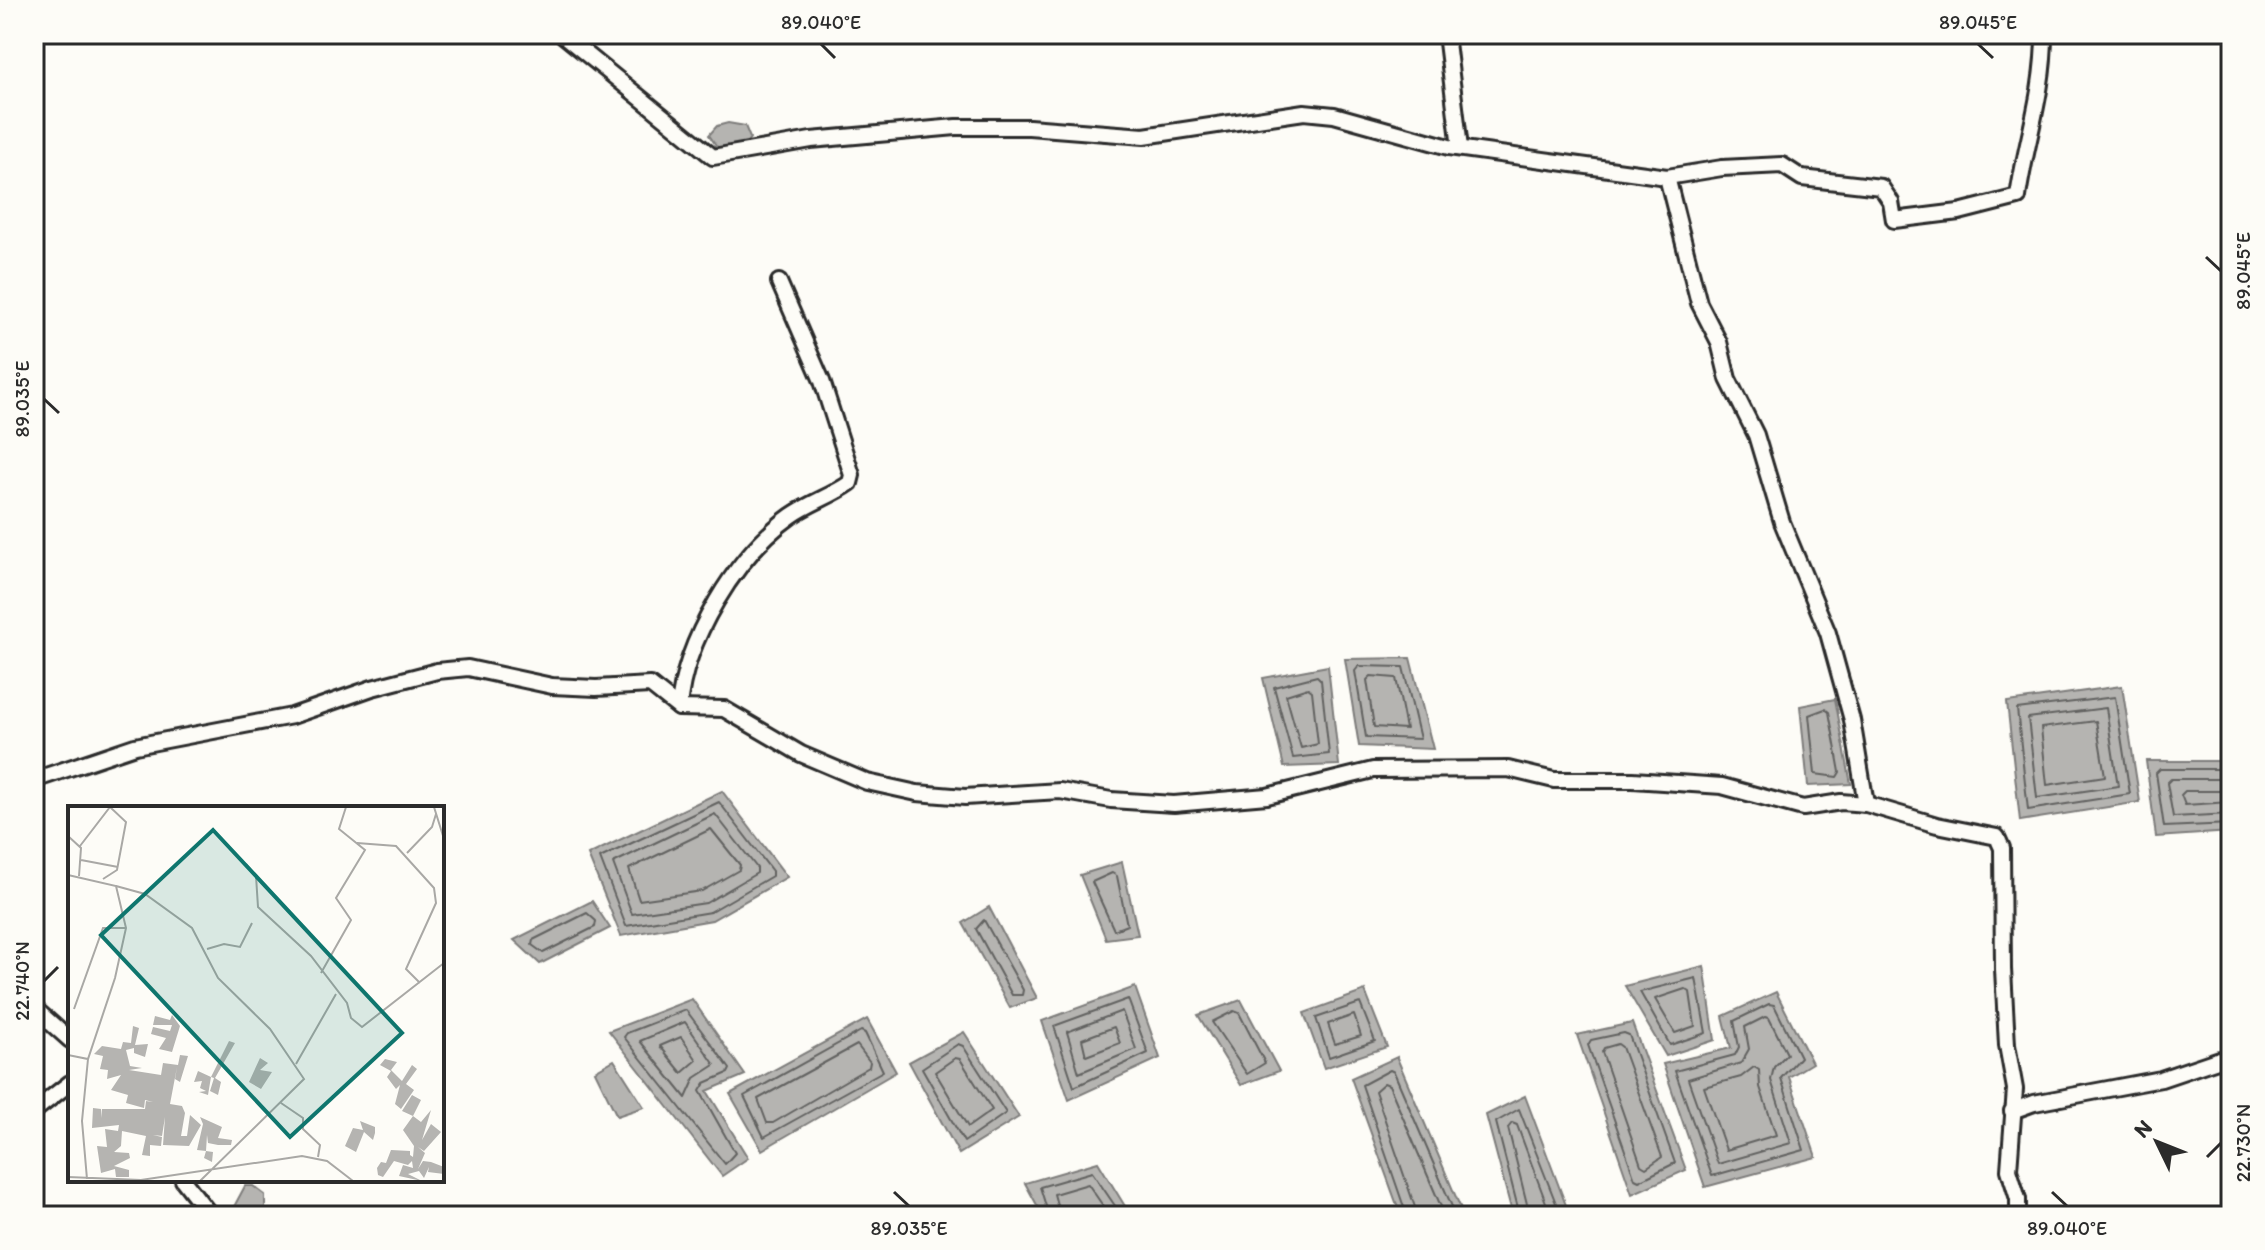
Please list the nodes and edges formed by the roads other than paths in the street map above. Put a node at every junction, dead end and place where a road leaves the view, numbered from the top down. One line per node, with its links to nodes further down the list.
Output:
1 (562, 34): 4 (street)
2 (1446, 34): 4 (street)
3 (2044, 34): 5 (street)
4 (1460, 148): 5 (street)
5 (1667, 177): 9 (street)
6 (779, 282): 7 (street)
7 (679, 708): 8 (street); 9 (street)
8 (34, 780)
9 (1866, 804): 15 (street)
10 (34, 1008): 11 (street)
11 (68, 1038)
12 (2229, 1062): 15 (street)
13 (68, 1085): 14 (street)
14 (34, 1111)
15 (2012, 1111): 18 (street)
16 (185, 1182): 17 (street)
17 (211, 1216)
18 (2018, 1216)

